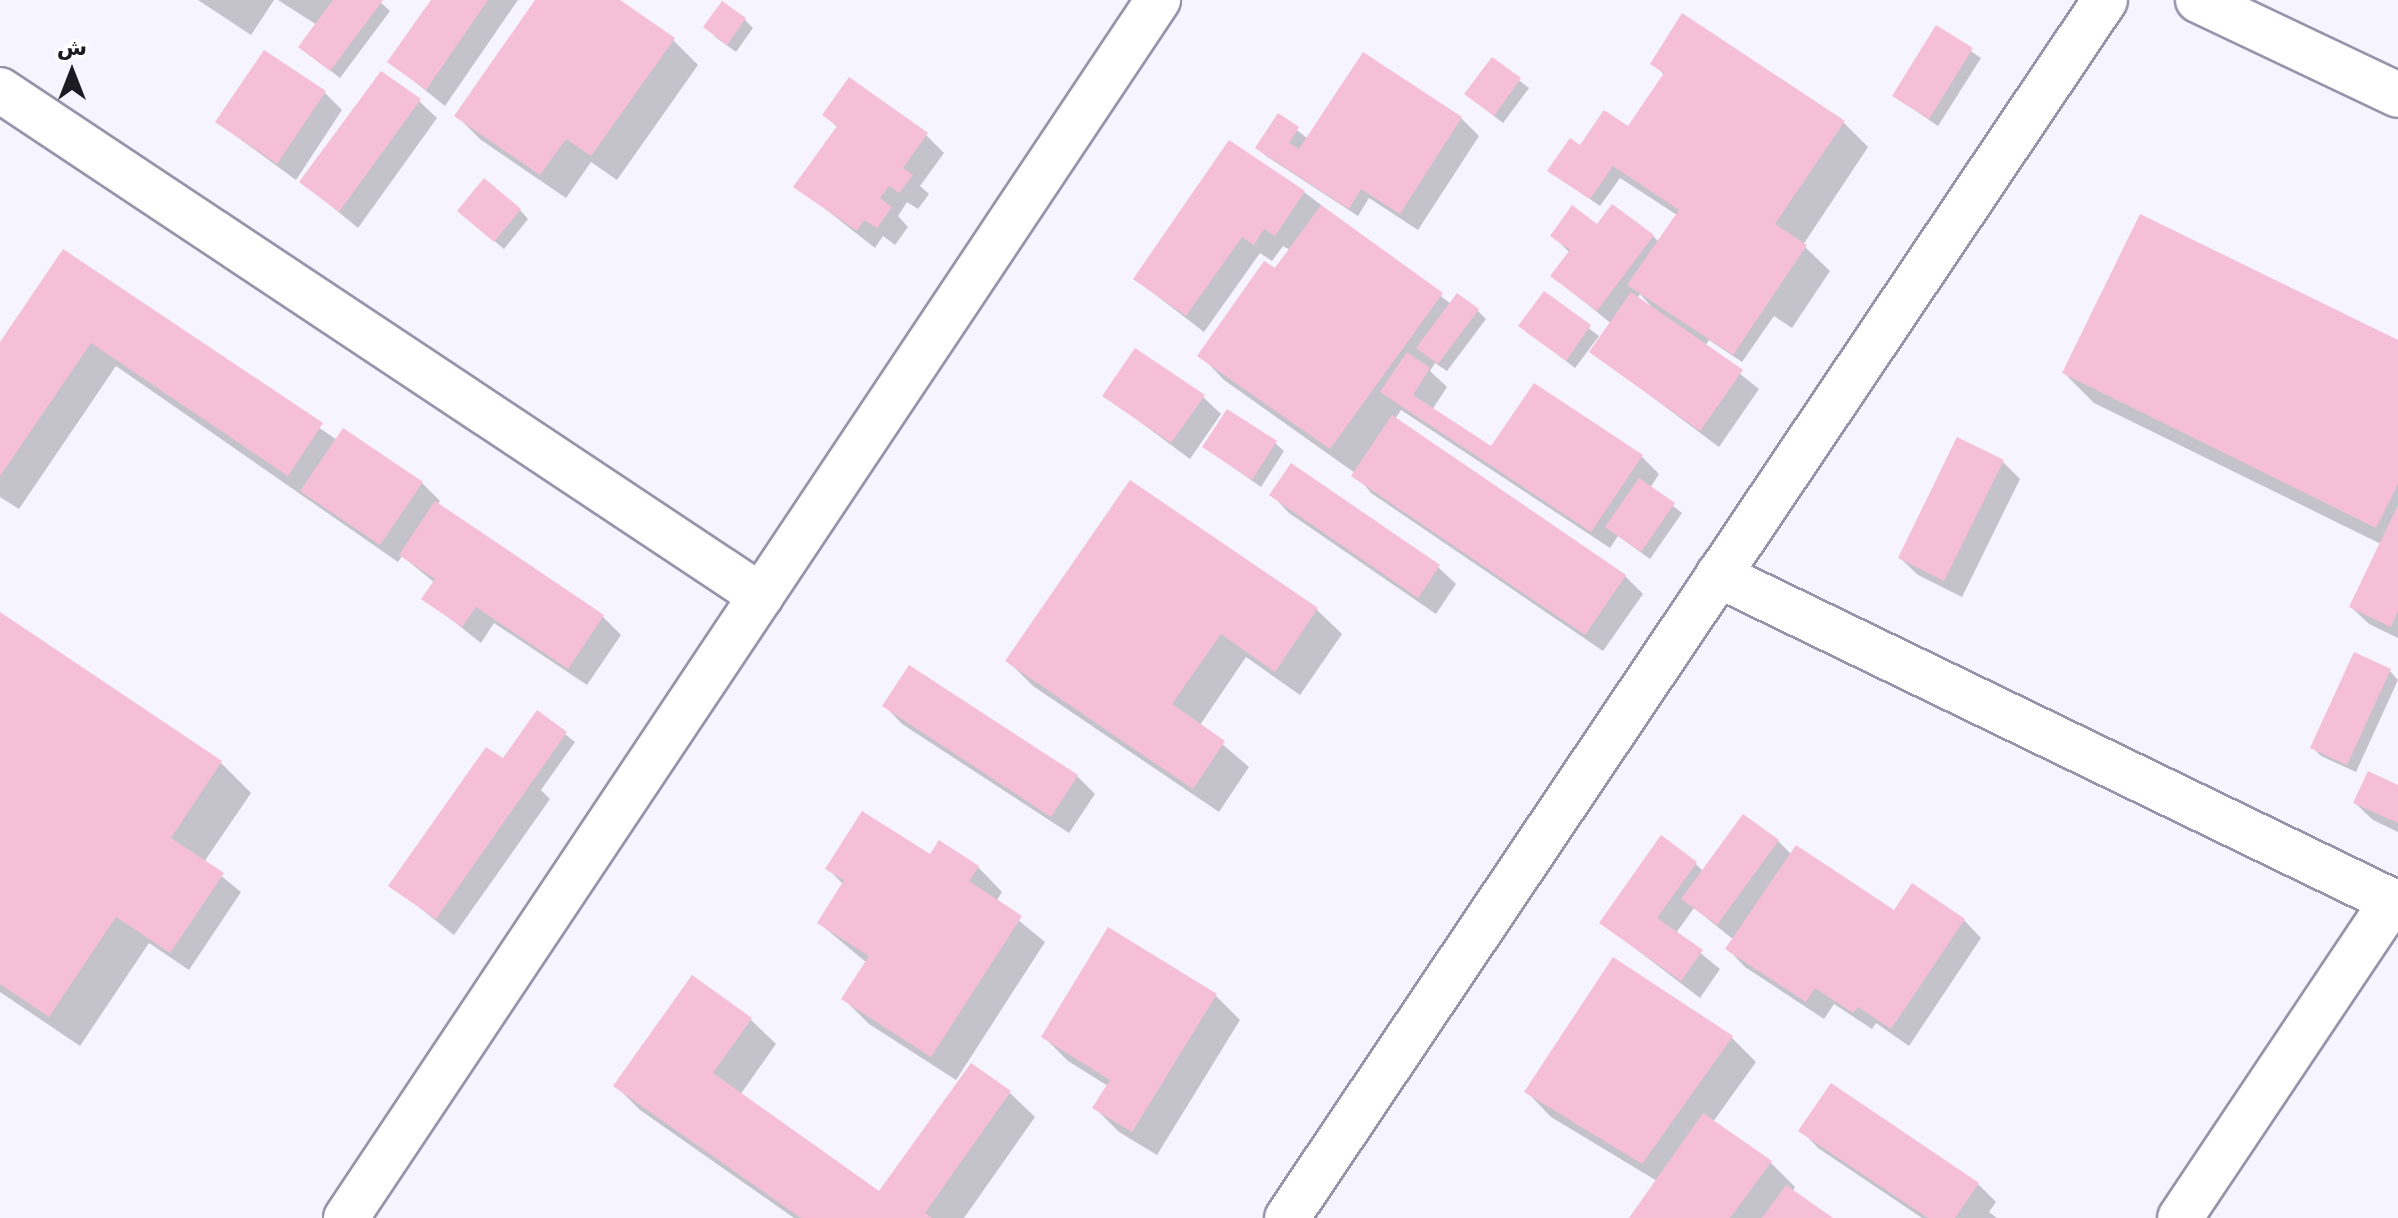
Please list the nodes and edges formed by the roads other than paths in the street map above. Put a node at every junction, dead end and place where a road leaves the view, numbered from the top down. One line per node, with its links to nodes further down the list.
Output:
1 (1158, 0): 7 (street)
2 (2105, 0): 6 (street)
3 (2198, 0): 5 (street)
4 (0, 90): 7 (street)
5 (2398, 95)
6 (1718, 575): 8 (street); 10 (street)
7 (761, 596): 9 (street)
8 (2395, 903): 11 (street)
9 (346, 1218)
10 (1287, 1218)
11 (2180, 1218)

